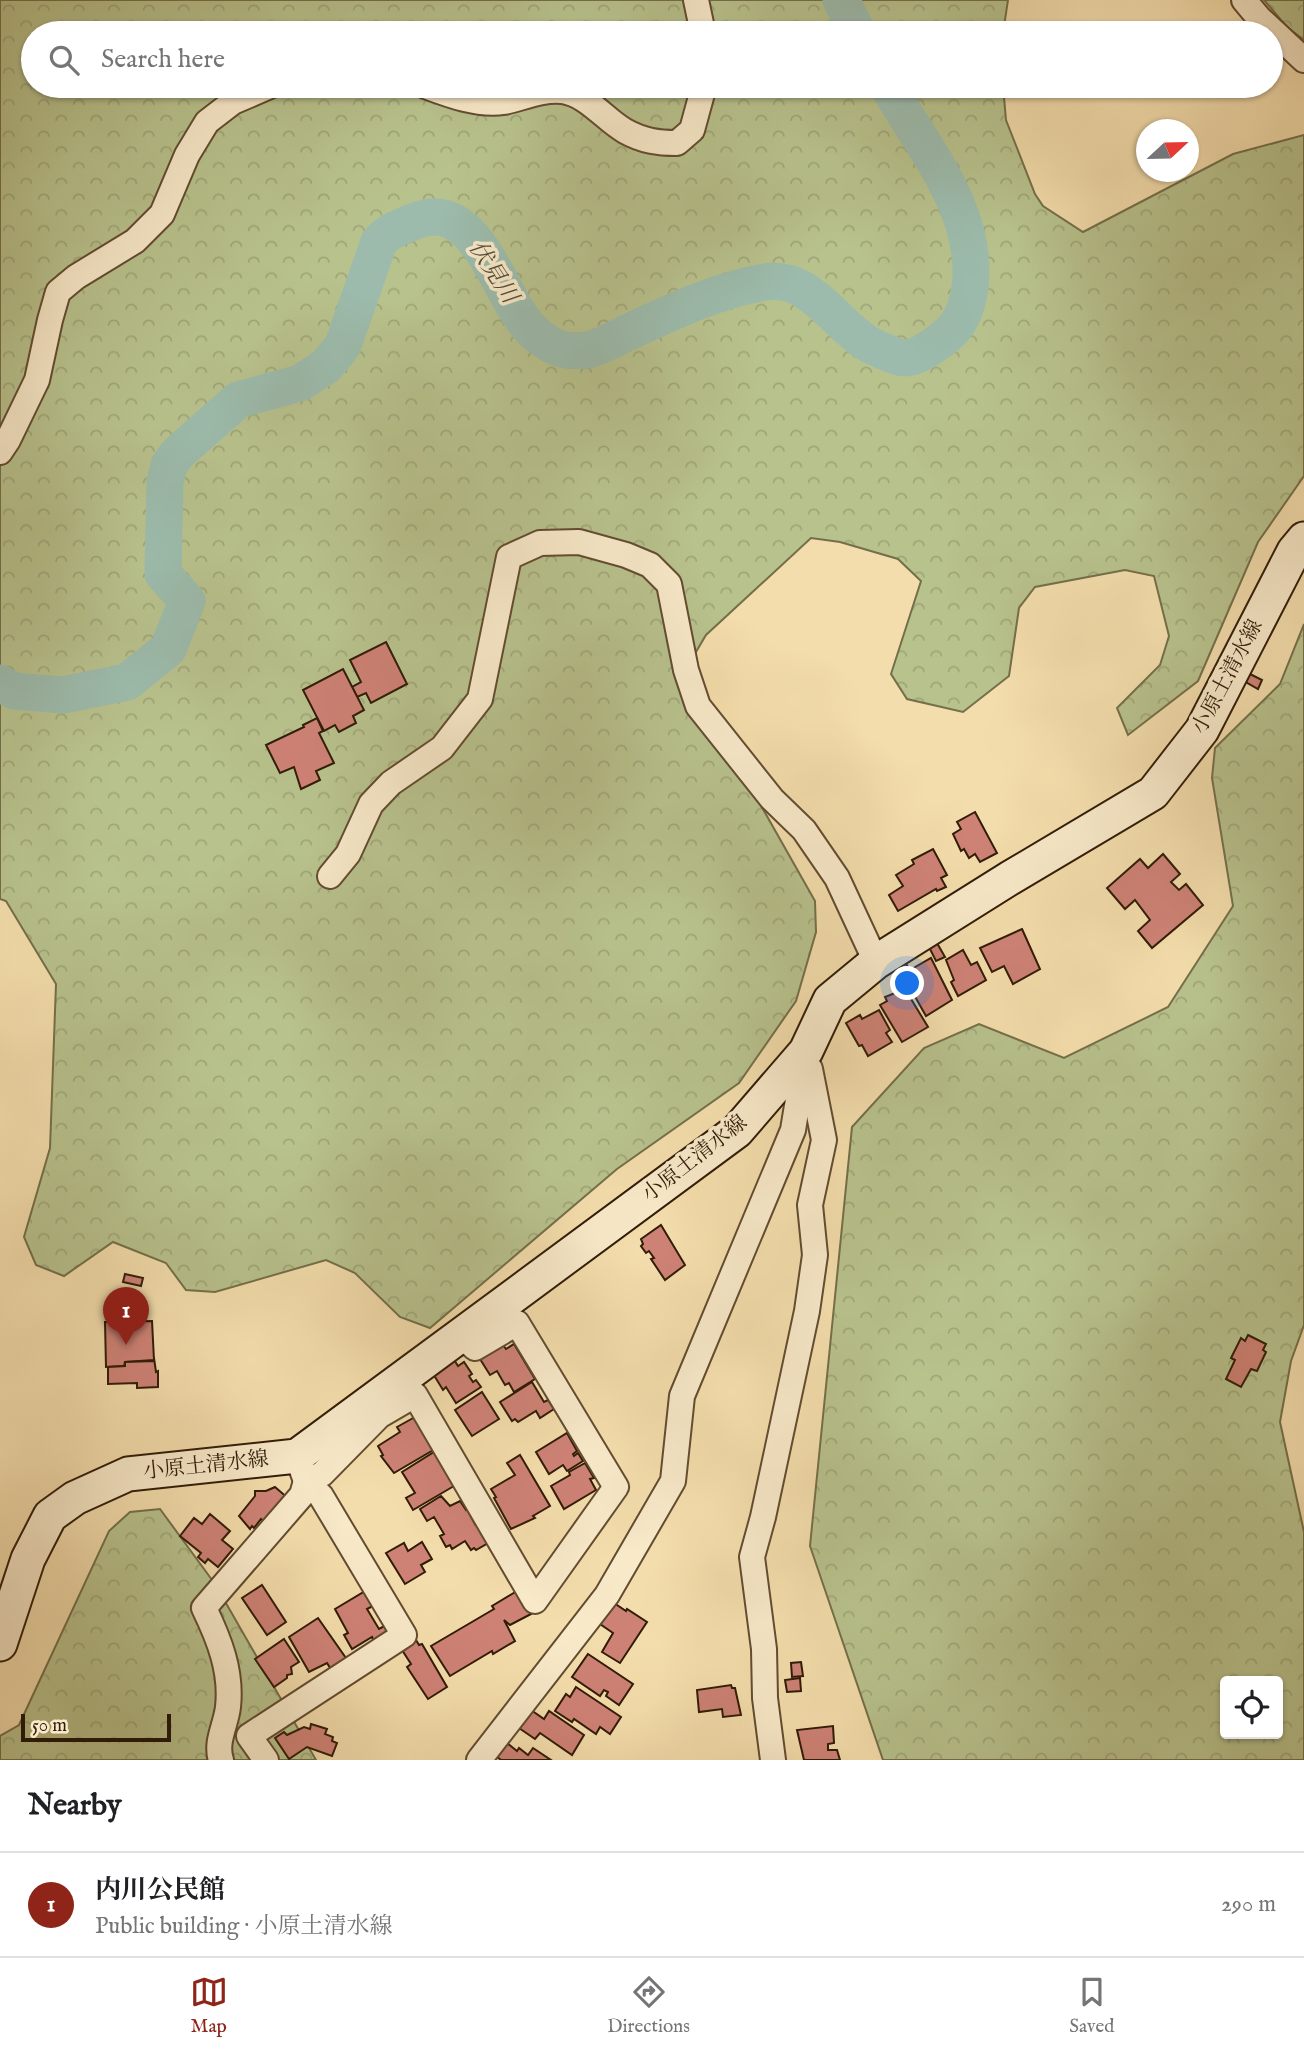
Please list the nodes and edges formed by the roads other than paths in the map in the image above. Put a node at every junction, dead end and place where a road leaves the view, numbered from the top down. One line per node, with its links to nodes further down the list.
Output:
1 (696, 0): 3 (street)
2 (1244, 0): 4 (street)
3 (700, 21)
4 (1262, 21)
5 (1283, 40): 6 (street)
6 (1304, 60)
7 (242, 98): 12 (street)
8 (468, 98): 9 (street)
9 (516, 98)
10 (582, 98): 11 (street)
11 (701, 98)
12 (0, 452)
13 (1304, 539): 15 (main road, 小原土清水線)
14 (330, 876): 15 (street)
15 (876, 962): 16 (main road, 小原土清水線)
16 (806, 1051): 17 (main road, 小原土清水線); 22 (street); 23 (street)
17 (461, 1335): 18 (main road, 小原土清水線); 18 (street)
18 (301, 1468): 19 (main road, 小原土清水線); 20 (street); 21 (street)
19 (0, 1644)
20 (220, 1760)
21 (266, 1760)
22 (479, 1760)
23 (773, 1760)

